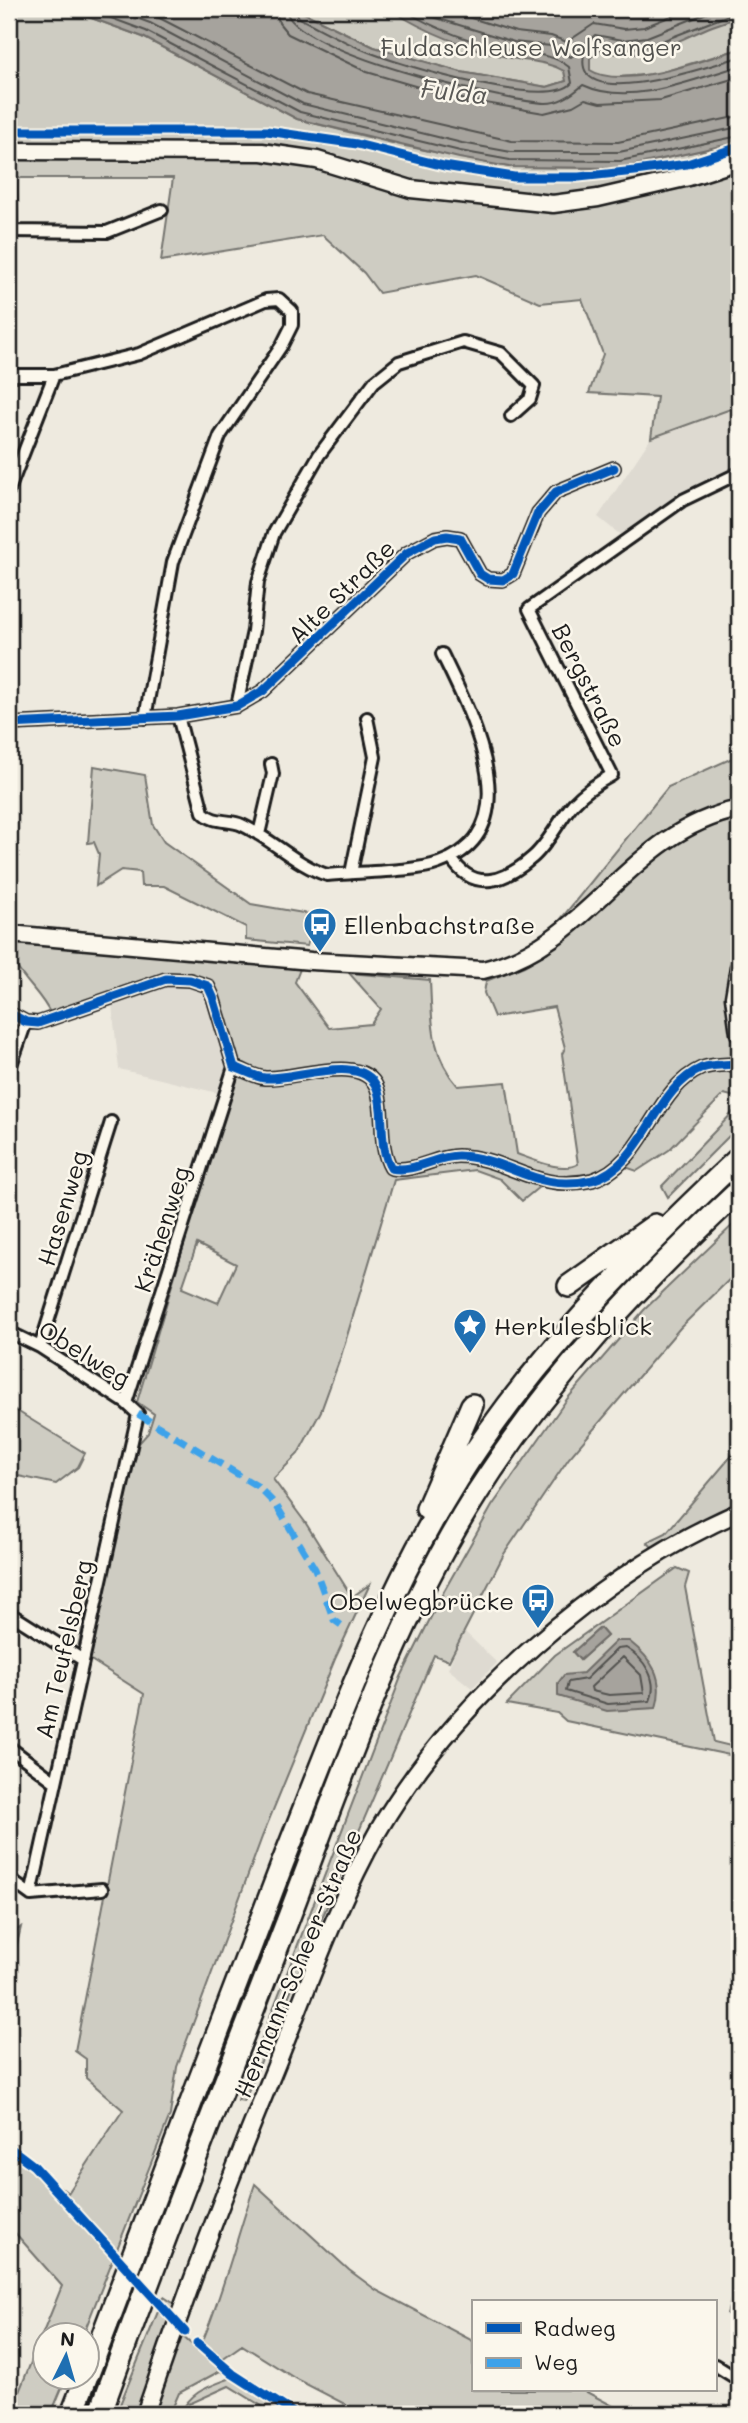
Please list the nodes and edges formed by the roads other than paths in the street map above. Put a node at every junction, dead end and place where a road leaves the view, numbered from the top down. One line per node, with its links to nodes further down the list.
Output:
1 (9, 151): 2 (main road); 4 (street)
2 (739, 161)
3 (162, 210): 4 (street)
4 (10, 231)
5 (9, 375): 6 (street)
6 (54, 375): 10 (street); 14 (street)
7 (511, 416): 12 (street)
8 (614, 468): 12 (street, Alte Straße)
9 (739, 473): 20 (street, Bergstraße)
10 (9, 490)
11 (442, 654): 20 (street)
12 (237, 706): 13 (street)
13 (178, 716): 14 (street); 19 (street)
14 (145, 718): 16 (street)
15 (368, 718): 21 (street)
16 (9, 723)
17 (271, 764): 19 (street)
18 (739, 809): 22 (main road)
19 (259, 834): 21 (street)
20 (451, 858): 21 (street)
21 (351, 873)
22 (9, 934)
23 (739, 967): 26 (main road)
24 (9, 1013): 25 (street)
25 (26, 1022): 28 (street); 29 (street)
26 (739, 1033)
27 (739, 1064): 28 (street)
28 (234, 1067): 37 (street, Krähenweg)
29 (9, 1071)
30 (111, 1122): 36 (street, Hasenweg)
31 (739, 1158): 33 (highway)
32 (739, 1191): 54 (highway)
33 (690, 1205): 34 (highway); 41 (highway)
34 (569, 1286)
35 (9, 1332): 36 (street, Obelweg)
36 (40, 1347): 37 (street, Obelweg)
37 (126, 1403): 39 (street, Obelweg)
38 (472, 1405): 41 (highway)
39 (138, 1414): 43 (street, Am Teufelsberg)
40 (739, 1512): 55 (main road, Hermann-Scheer-Straße)
41 (408, 1563): 49 (highway)
42 (9, 1613): 43 (street)
43 (83, 1660): 45 (street, Am Teufelsberg)
44 (9, 1747): 45 (street)
45 (54, 1781): 48 (street, Am Teufelsberg)
46 (9, 1878): 48 (street)
47 (102, 1889): 48 (street)
48 (31, 1895)
49 (102, 2337)
50 (716, 2366): 51 (street)
51 (739, 2380)
52 (81, 2392): 53 (highway)
53 (72, 2414)
54 (100, 2414)
55 (145, 2414)

